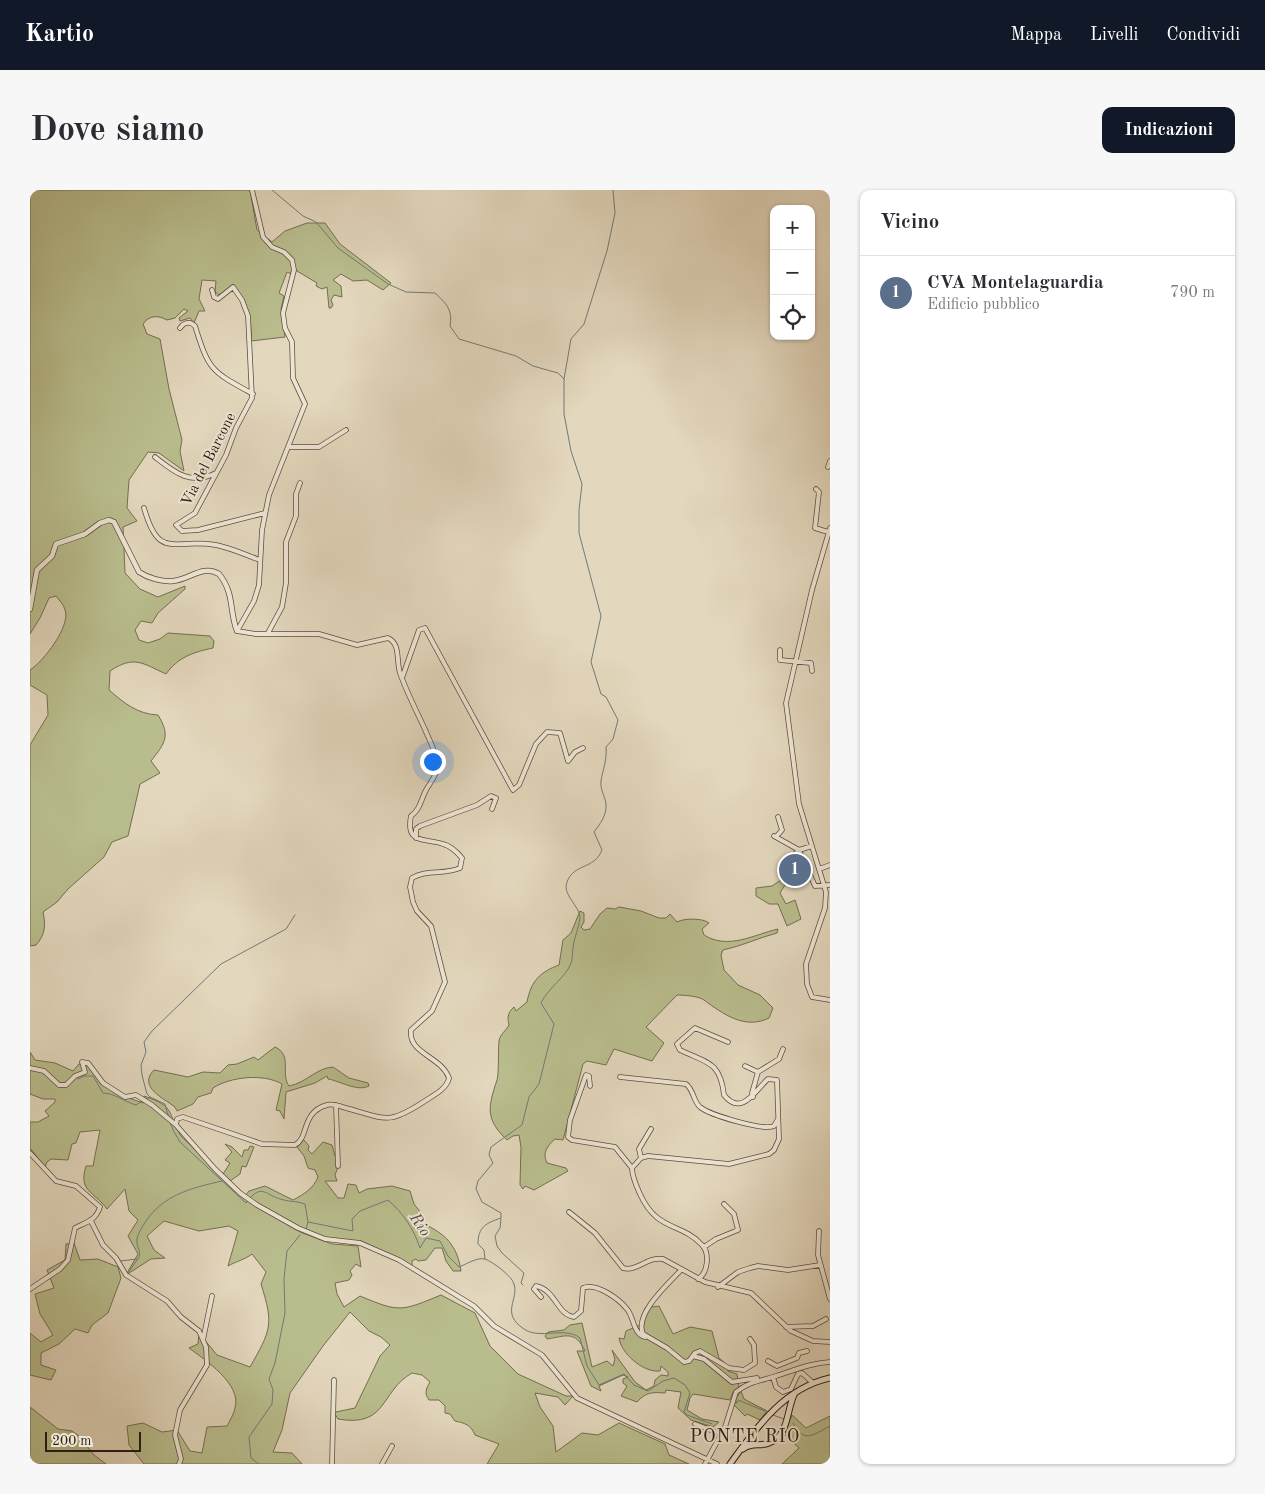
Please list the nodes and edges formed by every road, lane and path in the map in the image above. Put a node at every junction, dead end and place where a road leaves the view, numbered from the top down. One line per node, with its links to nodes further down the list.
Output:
1 (252, 190): 6 (street)
2 (212, 290): 4 (street, Via del Barcone)
3 (180, 328): 4 (street)
4 (252, 394): 10 (street, Via del Barcone)
5 (346, 430): 6 (street)
6 (288, 447): 14 (street)
7 (155, 457): 10 (street)
8 (830, 461): 9 (street)
9 (828, 467)
10 (216, 473): 14 (street, Via del Barcone)
11 (300, 483): 19 (street)
12 (816, 489): 15 (street)
13 (144, 508): 16 (street)
14 (264, 513): 16 (street)
15 (829, 530): 21 (street)
16 (260, 560): 18 (street)
17 (30, 609): 18 (street)
18 (237, 631): 19 (street)
19 (268, 633): 23 (street)
20 (780, 650): 21 (street)
21 (795, 662): 22 (street); 28 (street)
22 (812, 671)
23 (402, 678): 24 (street); 27 (street)
24 (583, 748)
25 (492, 809): 27 (street)
26 (778, 817): 29 (street)
27 (416, 838): 44 (street)
28 (812, 846): 29 (street); 32 (street)
29 (799, 850): 30 (street); 33 (street)
30 (794, 855)
31 (830, 865): 32 (street)
32 (819, 869): 33 (street)
33 (824, 885): 34 (street); 35 (street)
34 (830, 885)
35 (830, 1000)
36 (728, 1042): 43 (street)
37 (782, 1049): 40 (street)
38 (745, 1066): 40 (street)
39 (30, 1068): 46 (street)
40 (758, 1072): 43 (street)
41 (620, 1077): 45 (street)
42 (590, 1086): 51 (street)
43 (753, 1097): 45 (street)
44 (336, 1105): 46 (street); 50 (street)
45 (778, 1119): 49 (street)
46 (174, 1124): 93 (street)
47 (651, 1130): 49 (street)
48 (30, 1153): 54 (street)
49 (641, 1158): 51 (street)
50 (338, 1166)
51 (632, 1168): 56 (street)
52 (724, 1204): 56 (street)
53 (569, 1212): 58 (street)
54 (90, 1221): 61 (street); 69 (street)
55 (819, 1231): 57 (street)
56 (704, 1247): 59 (street)
57 (820, 1265): 60 (street); 64 (street)
58 (681, 1270): 59 (street); 67 (street)
59 (698, 1279): 60 (street)
60 (718, 1287): 66 (street)
61 (30, 1289)
62 (212, 1296): 69 (street)
63 (541, 1297): 67 (street)
64 (830, 1299)
65 (826, 1319): 66 (street)
66 (786, 1327): 70 (street)
67 (647, 1337): 72 (street)
68 (750, 1339): 72 (street)
69 (203, 1340): 94 (street)
70 (830, 1342)
71 (807, 1351): 73 (street)
72 (694, 1356): 79 (street)
73 (797, 1358): 74 (street); 76 (street)
74 (768, 1361)
75 (830, 1362): 76 (street)
76 (802, 1367): 77 (street)
77 (773, 1377): 79 (street); 81 (street)
78 (830, 1378): 81 (main road)
79 (759, 1379): 89 (street)
80 (334, 1380): 95 (street)
81 (813, 1383): 82 (main road)
82 (795, 1392): 83 (main road); 84 (main road)
83 (782, 1401): 84 (main road); 85 (main road)
84 (789, 1405): 86 (main road)
85 (774, 1409): 86 (main road); 88 (main road)
86 (788, 1415): 90 (main road)
87 (695, 1424): 89 (street)
88 (757, 1430): 90 (main road); 92 (main road)
89 (721, 1434): 93 (street)
90 (764, 1444): 92 (main road)
91 (392, 1446): 96 (street)
92 (737, 1454): 98 (main road)
93 (706, 1462): 97 (street)
94 (179, 1464)
95 (332, 1464)
96 (382, 1464)
97 (717, 1464)
98 (730, 1464)

